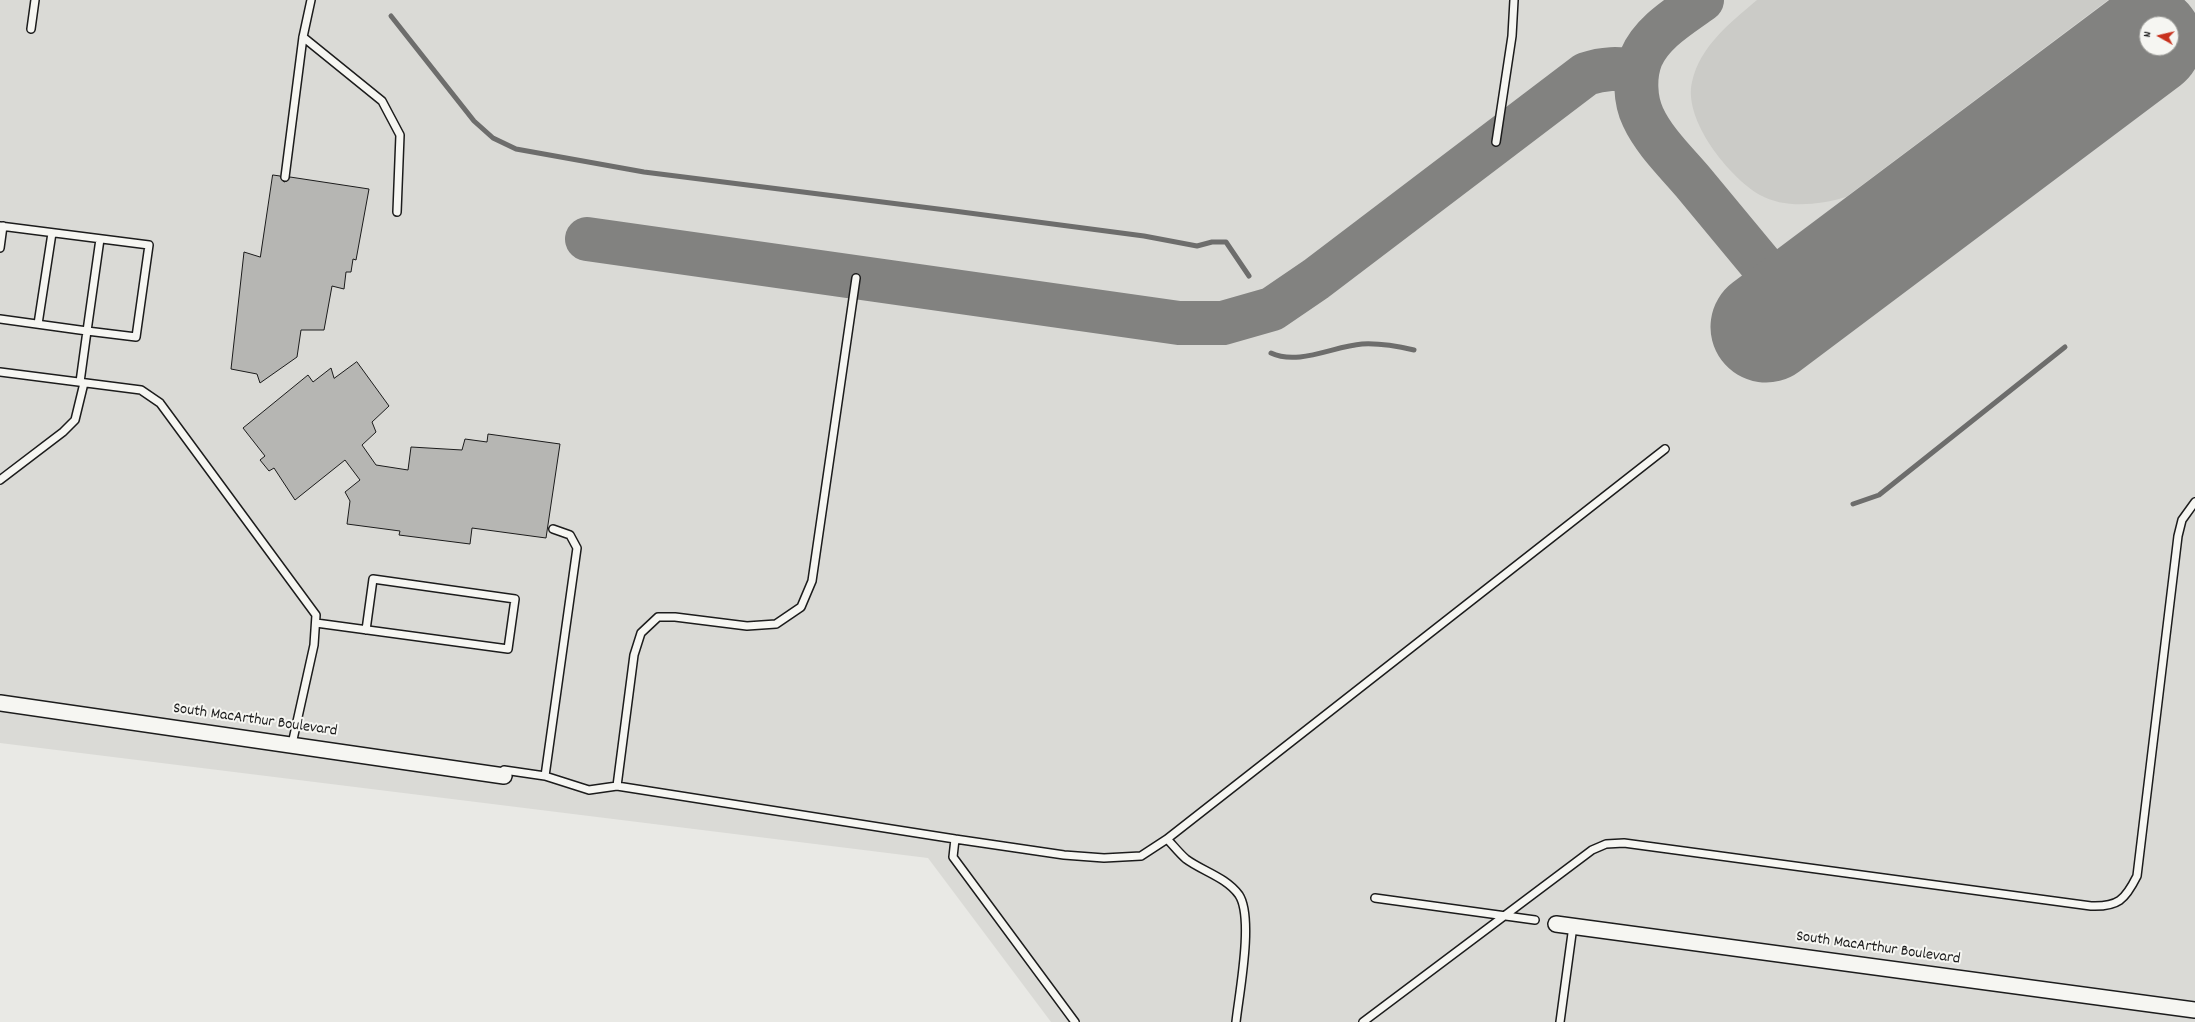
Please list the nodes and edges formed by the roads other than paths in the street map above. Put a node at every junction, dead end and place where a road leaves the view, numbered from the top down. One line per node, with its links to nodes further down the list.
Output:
1 (35, 0): 4 (lane)
2 (311, 0): 5 (lane)
3 (1514, 0): 6 (lane)
4 (31, 29)
5 (303, 37): 7 (lane); 8 (lane)
6 (1496, 142)
7 (285, 177)
8 (397, 212)
9 (1, 226): 10 (lane); 12 (lane)
10 (52, 233): 11 (lane); 15 (lane)
11 (100, 239): 16 (lane); 16 (lane)
12 (0, 248)
13 (856, 278): 29 (lane)
14 (0, 319): 15 (lane)
15 (38, 324): 16 (lane)
16 (87, 331): 18 (lane)
17 (0, 372): 18 (lane)
18 (82, 383): 20 (lane); 23 (lane)
19 (1665, 449): 31 (lane)
20 (0, 480)
21 (2195, 502): 33 (lane)
22 (553, 529): 28 (lane)
23 (316, 623): 24 (lane); 26 (lane)
24 (366, 630): 24 (lane)
25 (0, 703): 26 (street, South MacArthur Boulevard)
26 (292, 744): 27 (street, South MacArthur Boulevard)
27 (504, 773): 28 (lane)
28 (545, 776): 29 (lane)
29 (617, 786): 30 (lane)
30 (955, 839): 31 (lane); 38 (lane)
31 (1167, 839): 39 (lane)
32 (1376, 898): 33 (lane)
33 (1505, 917): 34 (lane); 40 (lane)
34 (1535, 920)
35 (1556, 924): 36 (street, South MacArthur Boulevard)
36 (1573, 926): 37 (street, South MacArthur Boulevard); 41 (lane)
37 (2195, 1010)
38 (1074, 1022)
39 (1236, 1022)
40 (1363, 1022)
41 (1560, 1022)

